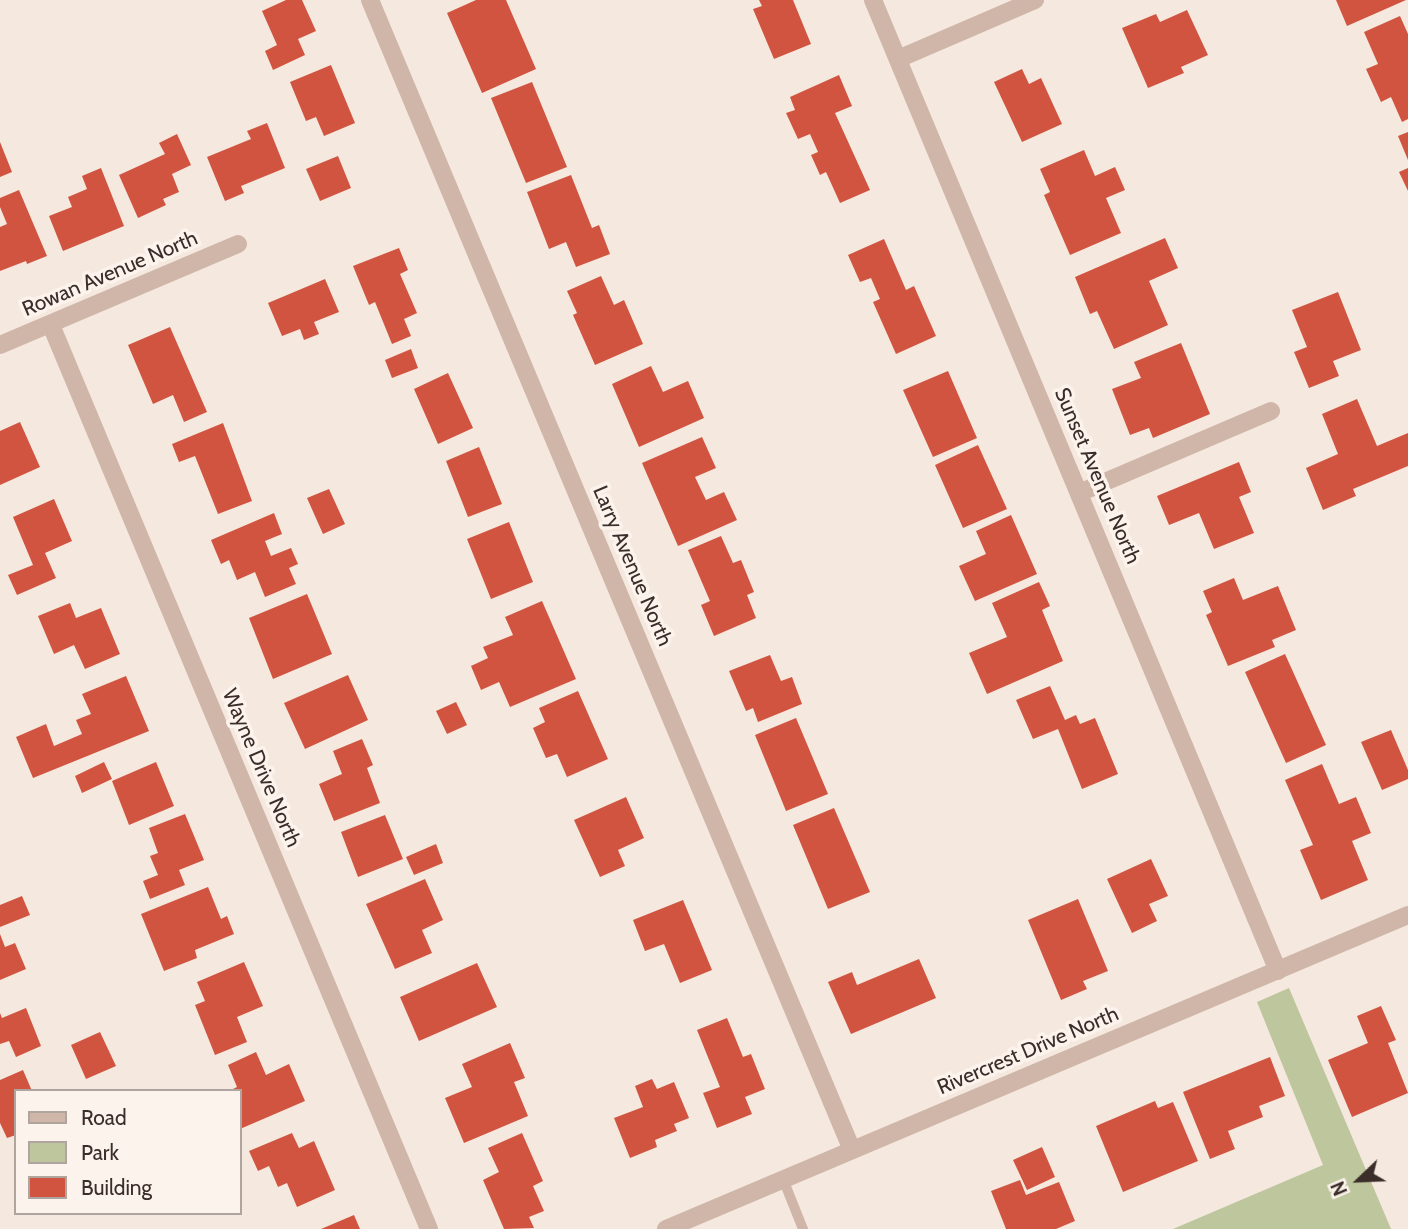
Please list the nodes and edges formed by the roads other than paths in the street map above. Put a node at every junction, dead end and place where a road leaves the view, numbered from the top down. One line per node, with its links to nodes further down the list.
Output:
1 (370, 0): 12 (street, Larry Avenue North)
2 (873, 0): 4 (street, Sunset Avenue North)
3 (1035, 0): 4 (street)
4 (898, 59): 9 (street, Sunset Avenue North)
5 (238, 244): 6 (street, Rowan Avenue North)
6 (51, 325): 7 (street, Rowan Avenue North); 14 (street, Wayne Drive North)
7 (0, 345)
8 (1271, 411): 9 (street)
9 (1079, 493): 11 (street, Sunset Avenue North)
10 (1408, 915): 11 (street, Rivercrest Drive North)
11 (1278, 971): 12 (street, Rivercrest Drive North)
12 (852, 1150): 13 (street, Rivercrest Drive North)
13 (783, 1180): 15 (street, Rivercrest Drive North); 16 (lane)
14 (429, 1229)
15 (666, 1229)
16 (803, 1229)

